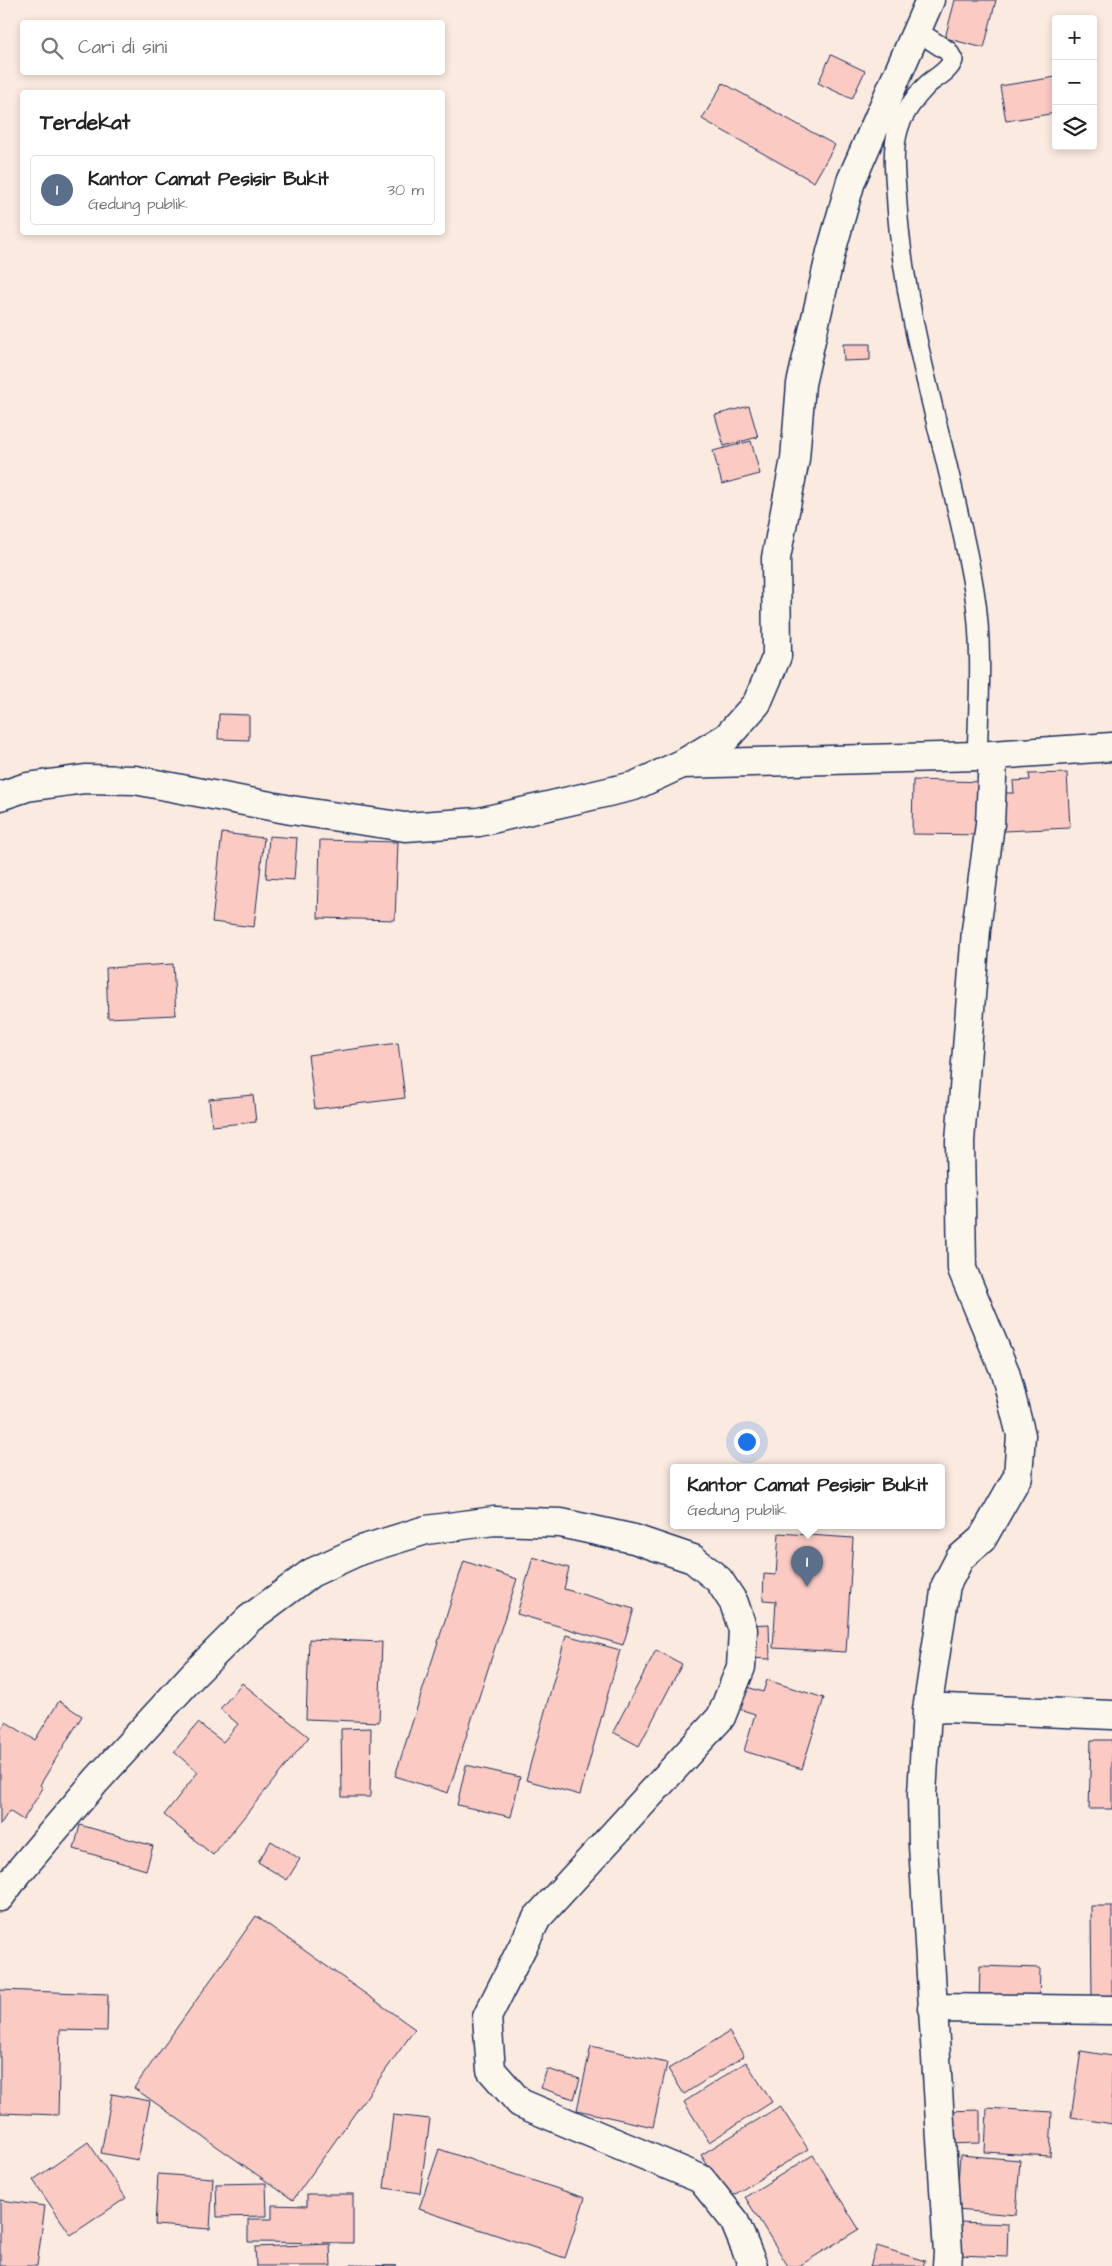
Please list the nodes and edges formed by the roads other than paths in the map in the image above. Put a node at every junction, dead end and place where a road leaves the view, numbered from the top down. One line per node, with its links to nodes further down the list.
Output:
1 (930, 0): 2 (street)
2 (917, 31): 4 (lane); 5 (street)
3 (1112, 747): 4 (street)
4 (985, 755): 5 (street); 7 (street)
5 (682, 764): 6 (street)
6 (0, 796)
7 (927, 1710): 8 (street); 10 (street)
8 (1112, 1716)
9 (0, 1897): 12 (street)
10 (932, 2008): 11 (street); 13 (street)
11 (1112, 2010)
12 (753, 2266)
13 (946, 2266)

